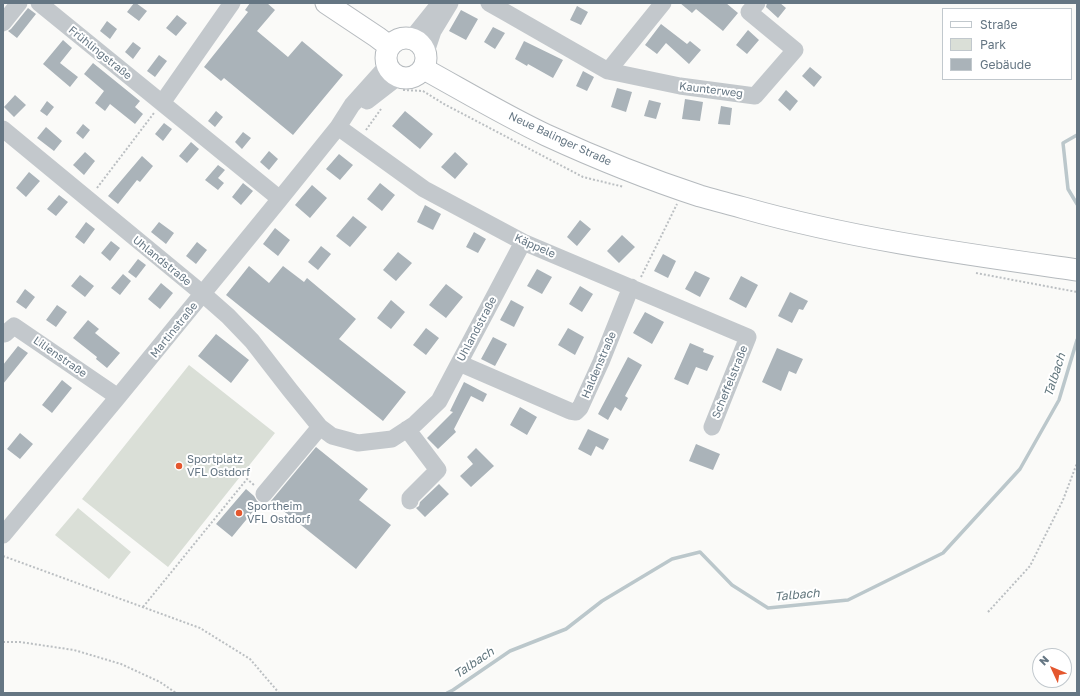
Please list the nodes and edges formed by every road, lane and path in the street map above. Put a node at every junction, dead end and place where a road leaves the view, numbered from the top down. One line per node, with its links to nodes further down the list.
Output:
1 (19, 3): 11 (street)
2 (39, 3): 16 (street, Frühlingstraße)
3 (232, 3): 16 (street)
4 (326, 3): 13 (main road)
5 (440, 3): 12 (street)
6 (450, 3): 12 (street)
7 (488, 3): 10 (street)
8 (663, 3): 14 (street)
9 (757, 3): 14 (street, Kaunterweg)
10 (508, 7): 14 (street)
11 (3, 23)
12 (421, 53): 13 (main road); 13 (main road); 25 (main road, Neue Balinger Straße)
13 (394, 70): 15 (path); 18 (street, Martinstraße)
14 (608, 71)
15 (423, 91)
16 (162, 103): 21 (street, Frühlingstraße); 22 (path)
17 (381, 109): 20 (path)
18 (340, 124): 20 (street, Käppele); 21 (street, Martinstraße)
19 (3, 129): 22 (street, Uhlandstraße)
20 (358, 141): 24 (street, Käppele)
21 (280, 199): 27 (street, Martinstraße)
22 (88, 200): 27 (street, Uhlandstraße)
23 (679, 201): 26 (path)
24 (522, 242): 26 (street, Käppele); 30 (street, Uhlandstraße)
25 (1077, 270)
26 (633, 288): 29 (street, Käppele); 30 (street, Haldenstraße)
27 (203, 294): 31 (street, Martinstraße); 32 (street, Uhlandstraße)
28 (4, 334): 31 (street, Lilienstraße)
29 (748, 337): 33 (street, Scheffelstraße)
30 (459, 363): 34 (street, Uhlandstraße)
31 (118, 397): 38 (street, Martinstraße)
32 (320, 426): 34 (street, Uhlandstraße); 36 (street)
33 (712, 427)
34 (407, 429): 37 (street)
35 (1077, 463): 41 (path)
36 (264, 494): 40 (path)
37 (410, 501)
38 (3, 535)
39 (3, 556): 40 (path)
40 (143, 607): 44 (path)
41 (988, 612)
42 (3, 642): 43 (path)
43 (176, 693)
44 (279, 693)

